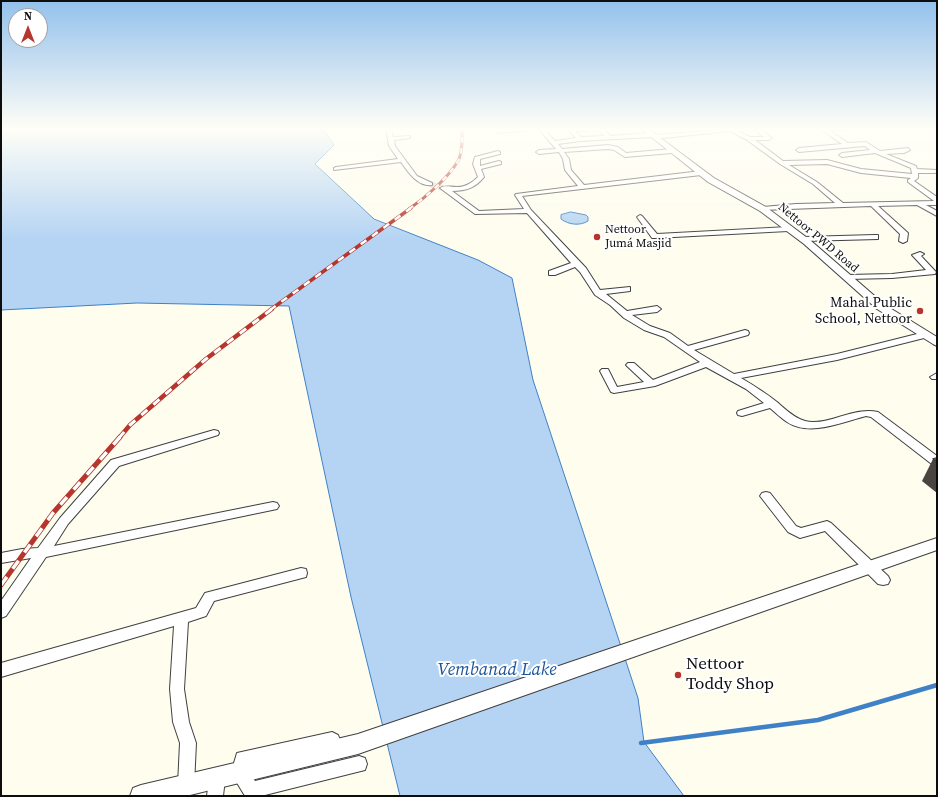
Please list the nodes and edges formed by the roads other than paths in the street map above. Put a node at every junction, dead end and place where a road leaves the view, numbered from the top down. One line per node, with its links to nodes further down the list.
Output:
1 (354, 165): 11 (street)
2 (407, 165): 15 (street)
3 (477, 165): 10 (street)
4 (490, 165): 10 (street)
5 (567, 165): 17 (street)
6 (691, 165): 13 (street, Nettoor PWD Road)
7 (786, 165): 21 (street)
8 (839, 165): 14 (street)
9 (910, 165): 14 (street)
10 (478, 168): 25 (street)
11 (336, 169)
12 (935, 171): 14 (street)
13 (701, 173): 16 (street); 24 (street, Nettoor PWD Road)
14 (915, 174): 19 (street)
15 (430, 184)
16 (605, 184): 17 (street); 18 (street)
17 (582, 187): 25 (street)
18 (610, 190)
19 (937, 200)
20 (937, 203): 23 (street)
21 (841, 205): 22 (street); 24 (street)
22 (873, 205): 23 (street); 31 (street)
23 (920, 205): 26 (street)
24 (763, 208): 28 (street, Nettoor PWD Road)
25 (529, 211): 33 (street)
26 (937, 214)
27 (640, 217): 28 (street)
28 (788, 228): 30 (street, Nettoor PWD Road)
29 (875, 237): 30 (street)
30 (803, 239): 35 (street, Nettoor PWD Road)
31 (903, 241)
32 (920, 254): 35 (street)
33 (576, 264): 34 (street); 37 (street)
34 (552, 273)
35 (847, 277): 41 (street, Nettoor PWD Road)
36 (627, 289): 37 (street)
37 (598, 294): 39 (street)
38 (657, 309): 39 (street)
39 (625, 314): 43 (street)
40 (737, 333): 43 (street)
41 (925, 335): 42 (street, Nettoor PWD Road); 47 (street)
42 (937, 342)
43 (686, 349): 44 (street)
44 (706, 363): 47 (street); 48 (street)
45 (631, 365): 48 (street)
46 (605, 371): 48 (street)
47 (734, 378): 49 (street)
48 (652, 384)
49 (773, 404): 50 (street); 52 (street)
50 (742, 413)
51 (214, 433): 56 (street)
52 (937, 462)
53 (766, 496): 58 (street)
54 (273, 506): 56 (street)
55 (937, 544): 58 (street)
56 (42, 553): 57 (street); 61 (street)
57 (1, 558)
58 (870, 567): 60 (street); 65 (street)
59 (301, 573): 62 (street)
60 (883, 580)
61 (1, 612)
62 (181, 618): 63 (street); 64 (street)
63 (1, 670)
64 (186, 786): 65 (street); 66 (street)
65 (216, 787)
66 (141, 796)

